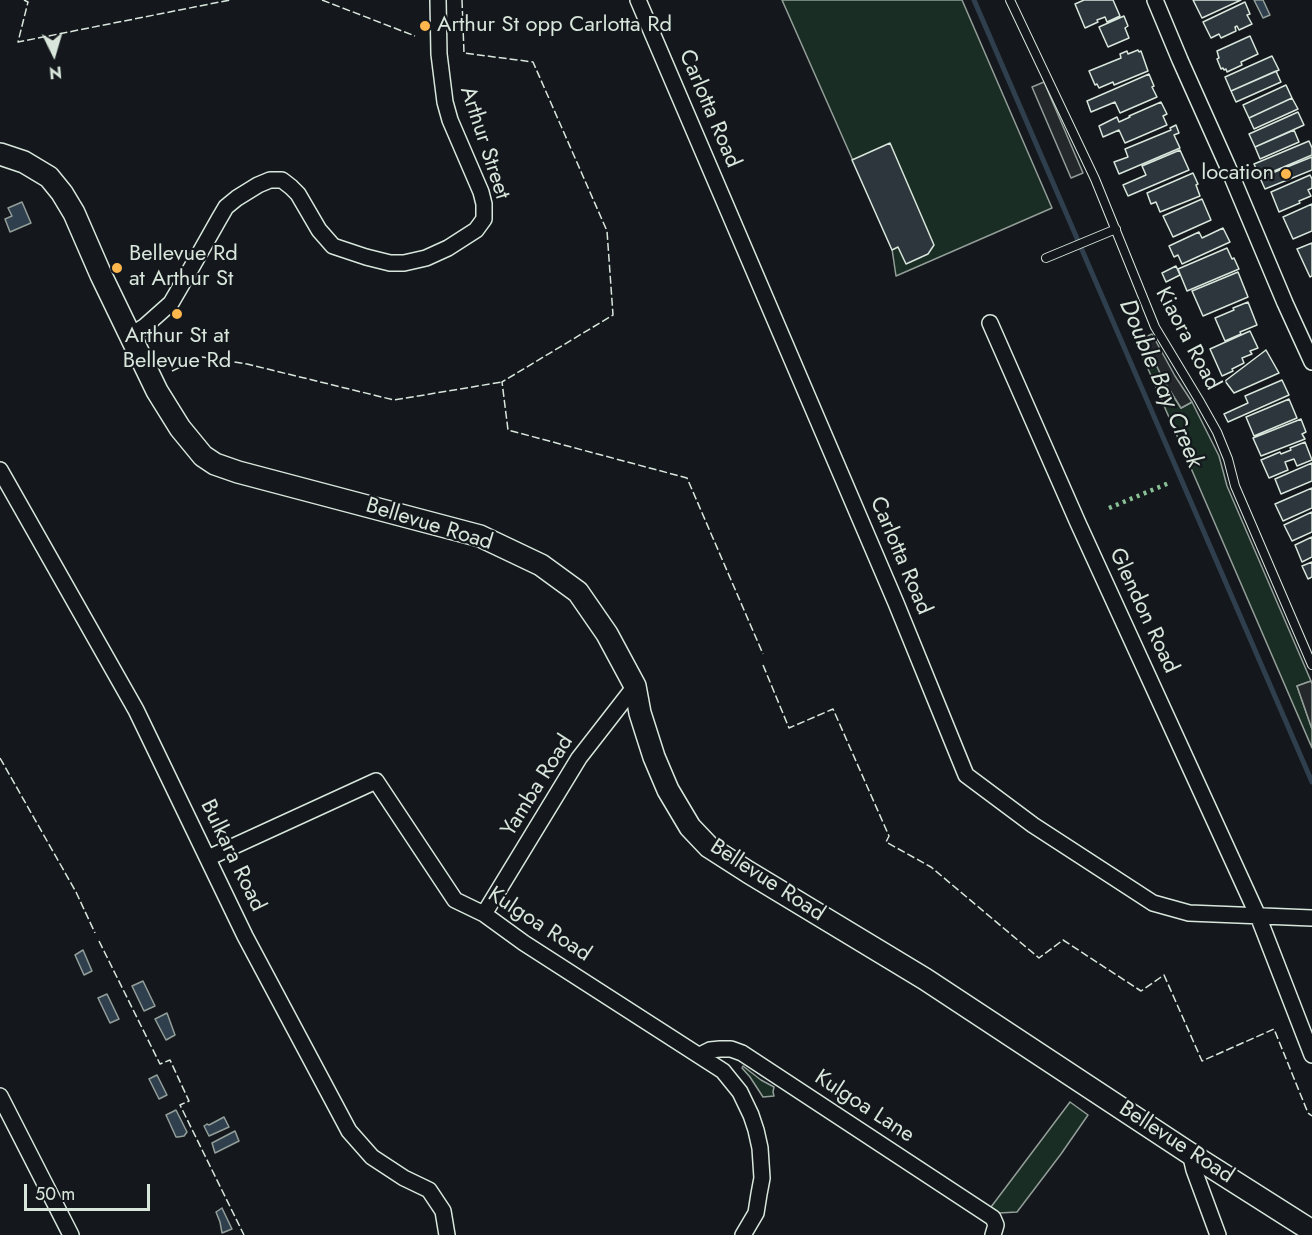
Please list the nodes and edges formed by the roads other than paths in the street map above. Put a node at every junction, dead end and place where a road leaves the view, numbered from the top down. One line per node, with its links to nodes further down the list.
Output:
1 (438, 0): 11 (street, Arthur Street)
2 (638, 0): 18 (street, Carlotta Road)
3 (1010, 0): 8 (lane, Kiaora Road)
4 (1155, 0): 12 (street)
5 (0, 153): 7 (street, Bellevue Road)
6 (0, 167): 7 (street)
7 (49, 177): 11 (street, Bellevue Road)
8 (1116, 229): 9 (lane); 14 (lane, Kiaora Road)
9 (1046, 258)
10 (990, 323): 18 (street, Glendon Road)
11 (131, 335): 15 (street, Bellevue Road)
12 (1312, 362)
13 (0, 470): 16 (street, Bulkara Road)
14 (1312, 665)
15 (635, 686): 17 (street, Yamba Road); 23 (street, Bellevue Road)
16 (208, 858): 17 (street, Kulgoa Road); 27 (street, Bulkara Road)
17 (484, 914): 20 (street, Kulgoa Road)
18 (1258, 916): 19 (street, Carlotta Road); 21 (street, Glendon Road)
19 (1312, 918)
20 (700, 1055): 24 (street, Kulgoa Lane); 28 (street, Kulgoa Road)
21 (1312, 1055)
22 (0, 1096): 26 (street)
23 (1190, 1153): 25 (street, Bellevue Road); 29 (street)
24 (994, 1230)
25 (1312, 1231)
26 (71, 1235)
27 (447, 1235)
28 (744, 1235)
29 (1218, 1235)

